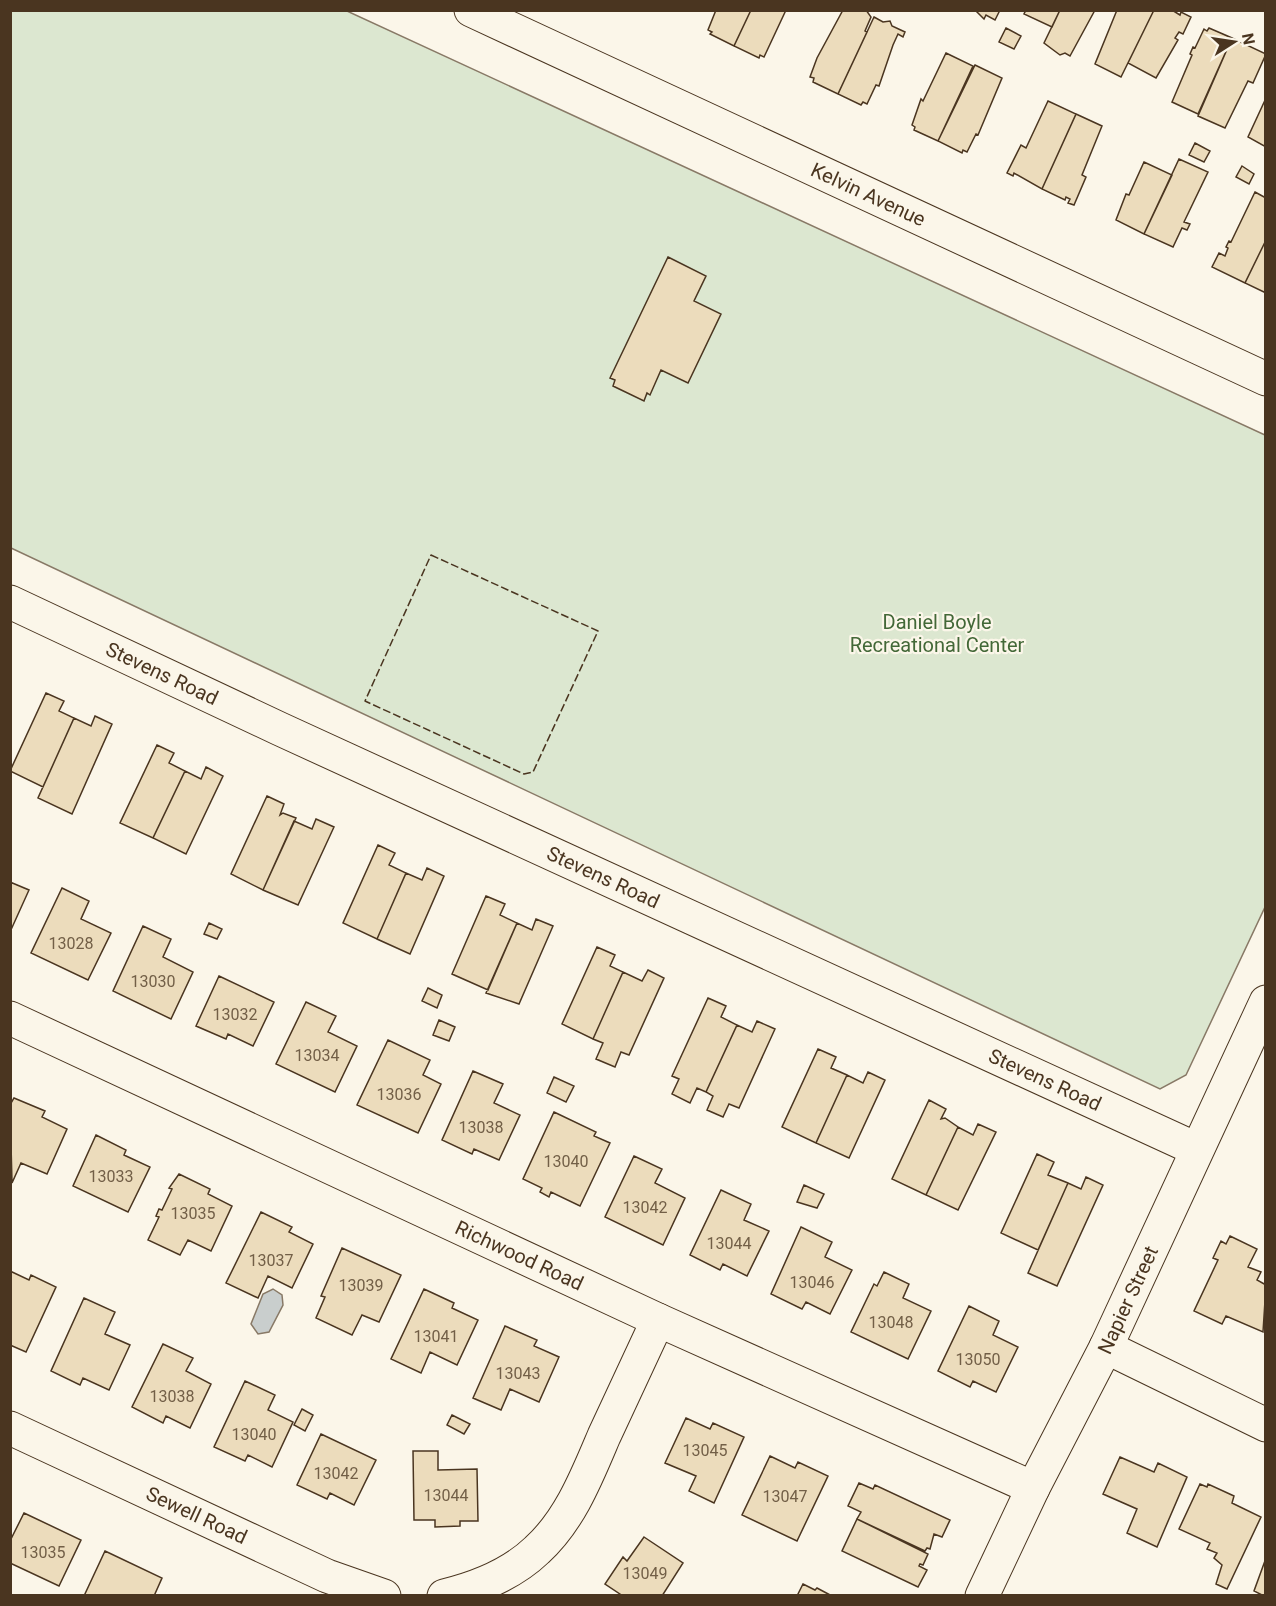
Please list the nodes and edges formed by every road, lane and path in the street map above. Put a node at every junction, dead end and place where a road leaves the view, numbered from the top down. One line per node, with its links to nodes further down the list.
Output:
1 (471, 10): 2 (street, Kelvin Avenue)
2 (1266, 379)
3 (10, 602): 6 (street, Stevens Road)
4 (1266, 1002): 6 (street, Napier Street)
5 (10, 1018): 7 (street, Richwood Road)
6 (1196, 1149): 8 (street, Napier Street)
7 (658, 1320): 11 (street, Richwood Road); 13 (street)
8 (1106, 1347): 9 (street); 11 (street, Napier Street)
9 (1266, 1425)
10 (10, 1428): 12 (street, Sewell Road)
11 (1033, 1488): 14 (street, Napier Street)
12 (384, 1596)
13 (444, 1596)
14 (982, 1596)

